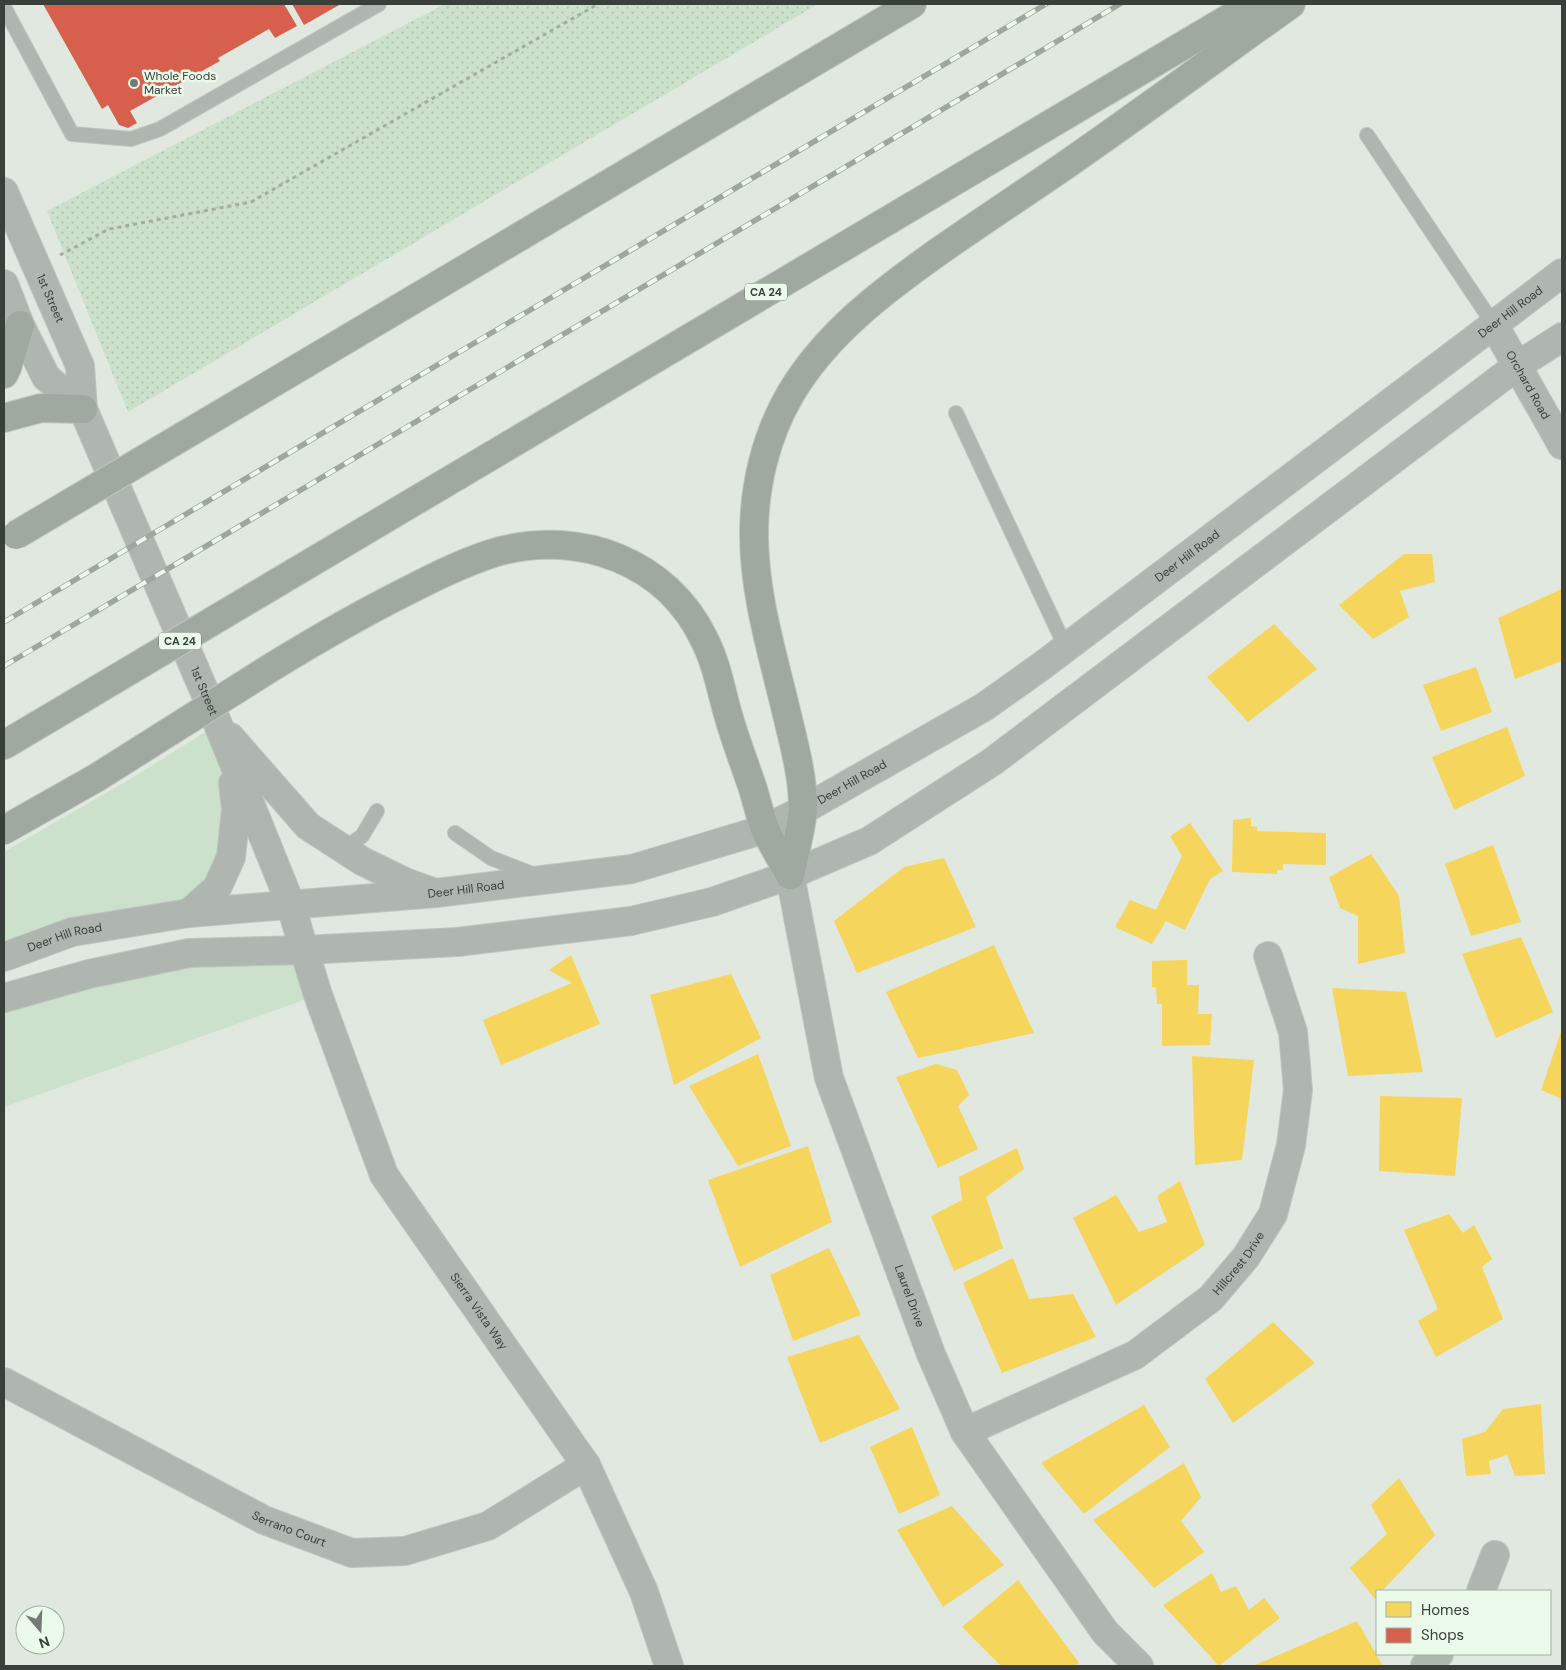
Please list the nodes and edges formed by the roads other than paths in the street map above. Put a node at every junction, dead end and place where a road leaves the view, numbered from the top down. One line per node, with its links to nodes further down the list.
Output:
1 (379, 4): 5 (lane)
2 (912, 4): 19 (highway, bridge)
3 (1253, 4): 22 (highway, CA 24, bridge)
4 (1292, 4): 24 (highway)
5 (4, 7)
6 (1367, 136): 11 (lane)
7 (4, 192): 15 (street, 1st Street)
8 (1562, 274): 11 (street, Deer Hill Road)
9 (4, 284): 10 (street, 1st Street)
10 (20, 325): 14 (highway); 15 (street, 1st Street)
11 (1494, 325): 13 (street, Orchard Road); 20 (street, Deer Hill Road)
12 (1562, 337): 13 (street)
13 (1517, 366): 18 (street, Orchard Road); 30 (street)
14 (4, 374)
15 (83, 409): 17 (highway); 21 (street, 1st Street)
16 (956, 413): 20 (lane)
17 (4, 418)
18 (1562, 445)
19 (10, 538)
20 (1066, 648): 24 (street, Deer Hill Road)
21 (218, 724): 23 (street, 1st Street); 29 (street)
22 (4, 745)
23 (228, 749): 33 (street, 1st Street); 34 (street)
24 (803, 810): 26 (street, Deer Hill Road); 30 (highway)
25 (377, 811): 29 (lane)
26 (765, 829): 27 (highway, bridge); 30 (highway); 31 (street, Deer Hill Road)
27 (4, 830)
28 (455, 833): 31 (lane)
29 (344, 849): 32 (street)
30 (790, 875): 35 (street); 40 (street, Laurel Drive)
31 (548, 880): 32 (street, Deer Hill Road)
32 (436, 893): 33 (street, Deer Hill Road)
33 (291, 906): 34 (street, Deer Hill Road); 35 (street, 1st Street)
34 (189, 913): 37 (street, Deer Hill Road)
35 (304, 950): 38 (street); 41 (street, Sierra Vista Way)
36 (1268, 956): 40 (street, Hillcrest Drive)
37 (4, 958)
38 (4, 998)
39 (4, 1382): 41 (street, Serrano Court)
40 (965, 1432): 46 (street, Laurel Drive)
41 (586, 1465): 45 (street, Sierra Vista Way)
42 (1495, 1555): 43 (street)
43 (1481, 1590)
44 (1437, 1655): 47 (street)
45 (670, 1666)
46 (1139, 1666)
47 (1425, 1666)

